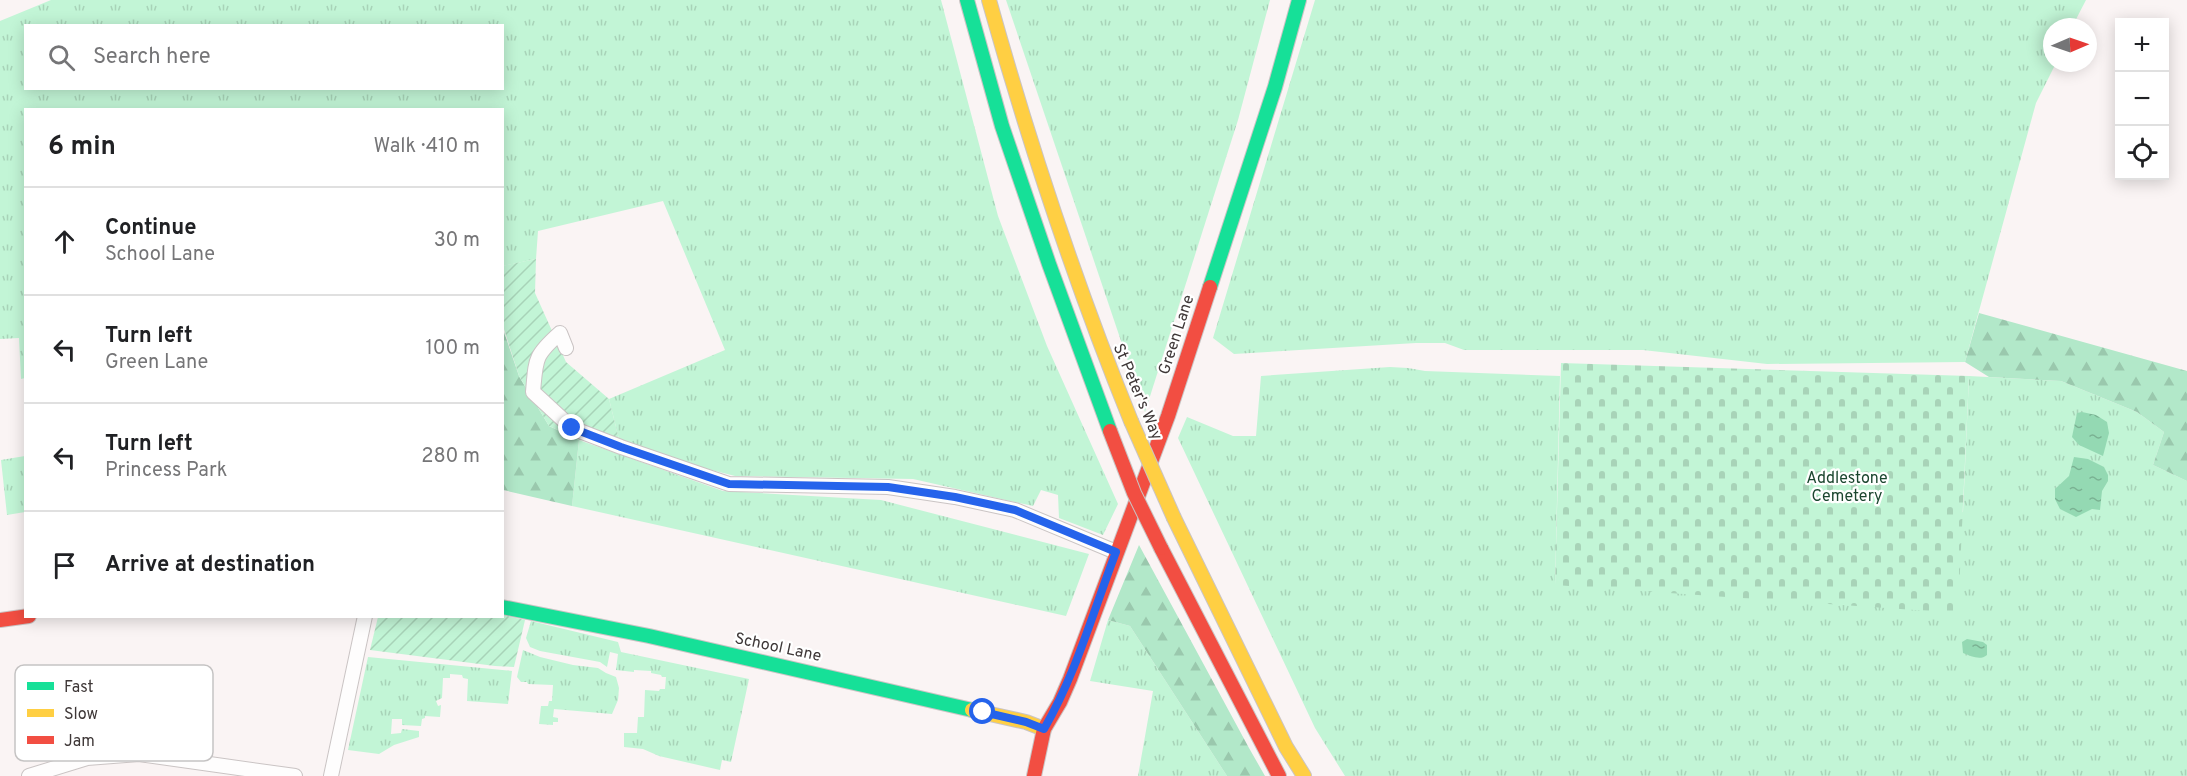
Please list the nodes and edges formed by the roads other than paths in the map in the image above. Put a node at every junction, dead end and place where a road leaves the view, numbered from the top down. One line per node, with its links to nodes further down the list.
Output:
1 (967, 0): 18 (main road, bridge)
2 (989, 0): 19 (main road, St Peter's Way, bridge)
3 (1299, 0): 5 (main road, Green Lane)
4 (566, 348): 5 (street)
5 (1116, 552): 10 (main road, Green Lane)
6 (504, 607): 10 (main road, School Lane)
7 (24, 617): 9 (main road)
8 (365, 618): 16 (street)
9 (0, 620)
10 (1044, 729): 17 (main road, Green Lane)
11 (82, 761): 13 (street)
12 (189, 761): 15 (street)
13 (66, 770): 14 (street)
14 (29, 776)
15 (295, 776)
16 (331, 776)
17 (1034, 776)
18 (1279, 776)
19 (1304, 776)

